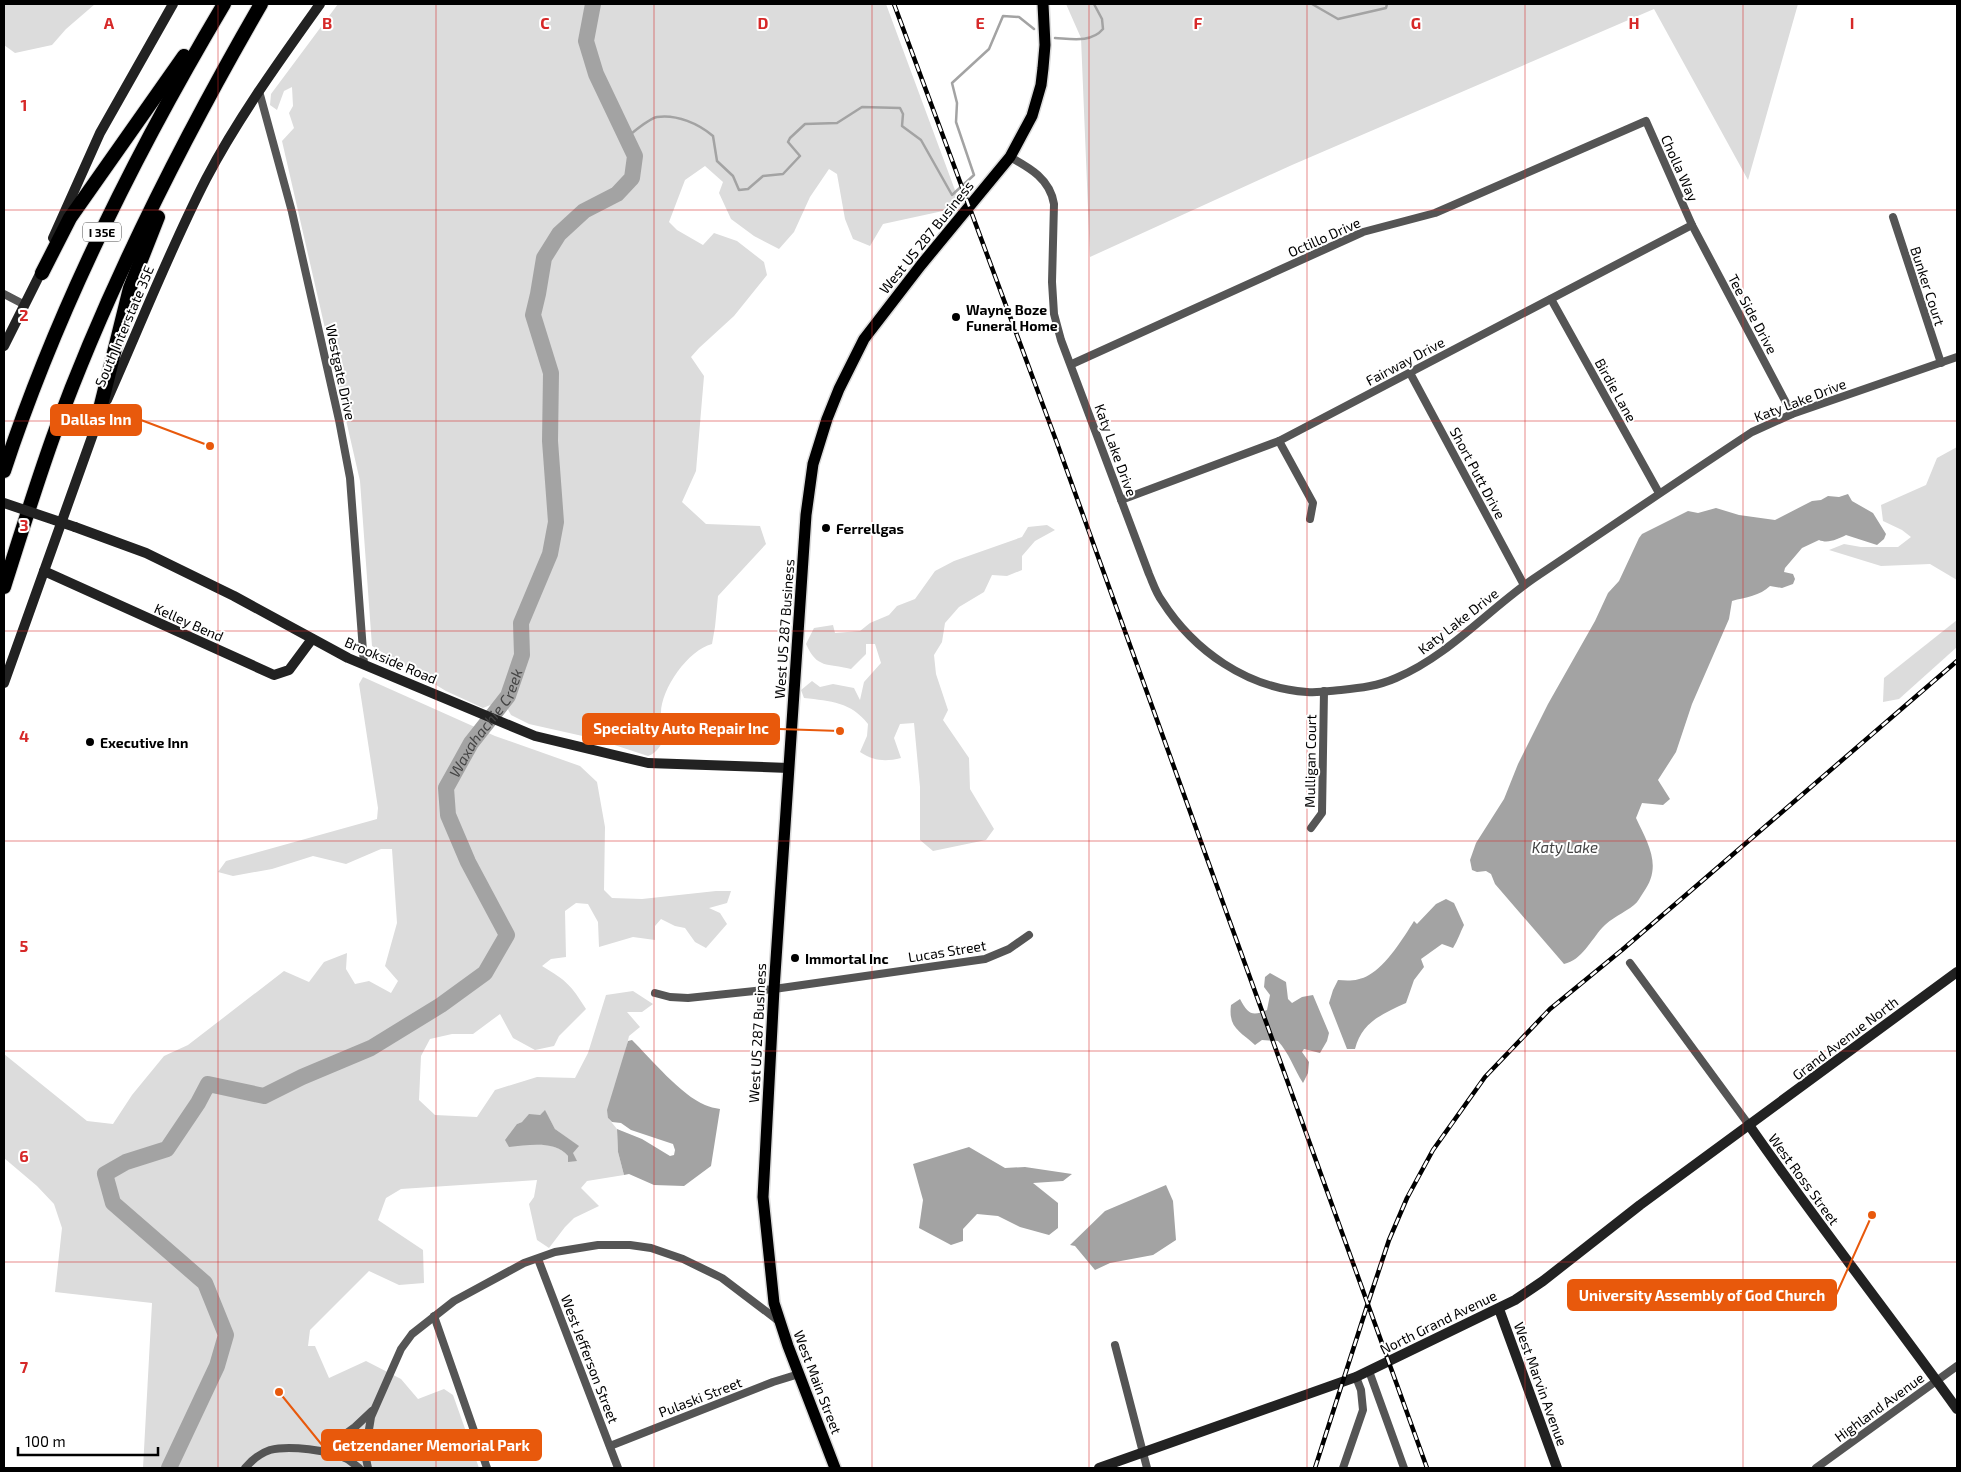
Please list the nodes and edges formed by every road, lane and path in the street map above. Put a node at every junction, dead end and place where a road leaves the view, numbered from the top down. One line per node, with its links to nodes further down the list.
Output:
1 (173, 4): 13 (main road)
2 (220, 4): 13 (highway)
3 (224, 4): 25 (highway, I 35E)
4 (261, 4): 9 (highway, I 35E)
5 (320, 4): 7 (main road, South Interstate 35E)
6 (1043, 4): 10 (main road, West US 287 Business)
7 (259, 91): 23 (main road, South Interstate 35E); 34 (street, Westgate Drive)
8 (1646, 122): 12 (street, Cholla Way); 20 (street, Octillo Drive)
9 (184, 143): 23 (highway); 32 (highway, I 35E)
10 (1010, 157): 20 (street, Katy Lake Drive); 37 (main road, West US 287 Business)
11 (1893, 217): 19 (street, Bunker Court)
12 (1692, 226): 15 (street, Fairway Drive); 22 (street, Tee Side Drive)
13 (42, 272): 16 (main road)
14 (4, 294): 16 (street)
15 (1551, 299): 21 (street, Fairway Drive); 26 (street, Birdie Lane)
16 (25, 306): 17 (main road)
17 (4, 346)
18 (1957, 357): 19 (street, Katy Lake Drive)
19 (1941, 363): 22 (street, Katy Lake Drive)
20 (1072, 364): 27 (street, Katy Lake Drive)
21 (1410, 373): 24 (street, Fairway Drive); 31 (street, Short Putt Drive)
22 (1792, 414): 26 (street, Katy Lake Drive)
23 (96, 425): 30 (main road, South Interstate 35E)
24 (1279, 441): 27 (street, Fairway Drive); 29 (street)
25 (4, 471)
26 (1659, 493): 31 (street, Katy Lake Drive)
27 (1121, 500): 36 (street, Katy Lake Drive)
28 (4, 503): 33 (main road, Brookside Road, bridge)
29 (1310, 519)
30 (44, 571): 33 (main road, Kelley Bend); 35 (main road, South Interstate 35E)
31 (1524, 585): 36 (street, Katy Lake Drive)
32 (4, 587)
33 (312, 639): 34 (main road, Brookside Road)
34 (364, 664): 37 (main road, Brookside Road)
35 (4, 683)
36 (1324, 691): 38 (street, Mulligan Court)
37 (789, 768): 42 (main road, West US 287 Business)
38 (1311, 828)
39 (1029, 935): 42 (street, Lucas Street)
40 (1630, 963): 44 (street, West Ross Street)
41 (1957, 972): 44 (main road, Grand Avenue North)
42 (774, 989): 43 (street, Lucas Street); 48 (main road, West US 287 Business)
43 (655, 993)
44 (1749, 1125): 46 (main road, North Grand Avenue); 54 (main road, West Ross Street)
45 (538, 1259): 47 (street, West Main Street); 48 (street, West Main Street); 57 (street, West Jefferson Street)
46 (1499, 1309): 51 (main road, North Grand Avenue); 70 (main road, West Marvin Avenue)
47 (434, 1316): 55 (street, West Main Street); 63 (street)
48 (780, 1322): 52 (main road, West Main Street)
49 (1115, 1345): 59 (street)
50 (1957, 1366): 54 (street, Highland Avenue)
51 (1369, 1371): 53 (main road, North Grand Avenue); 69 (street)
52 (799, 1374): 57 (street, Pulaski Street); 65 (main road, West Main Street)
53 (1356, 1377): 59 (main road, North Grand Avenue); 68 (street)
54 (1937, 1379): 56 (main road, West Ross Street); 71 (street, Highland Avenue)
55 (375, 1408): 58 (street); 62 (street, West Main Street)
56 (1957, 1409)
57 (610, 1446): 64 (street, West Jefferson Street)
58 (322, 1451): 60 (street); 61 (street)
59 (1142, 1452): 66 (main road, North Grand Avenue); 67 (street)
60 (245, 1468)
61 (359, 1468)
62 (368, 1468)
63 (487, 1468)
64 (618, 1468)
65 (835, 1468)
66 (1099, 1468)
67 (1148, 1468)
68 (1343, 1468)
69 (1404, 1468)
70 (1557, 1468)
71 (1816, 1468)

